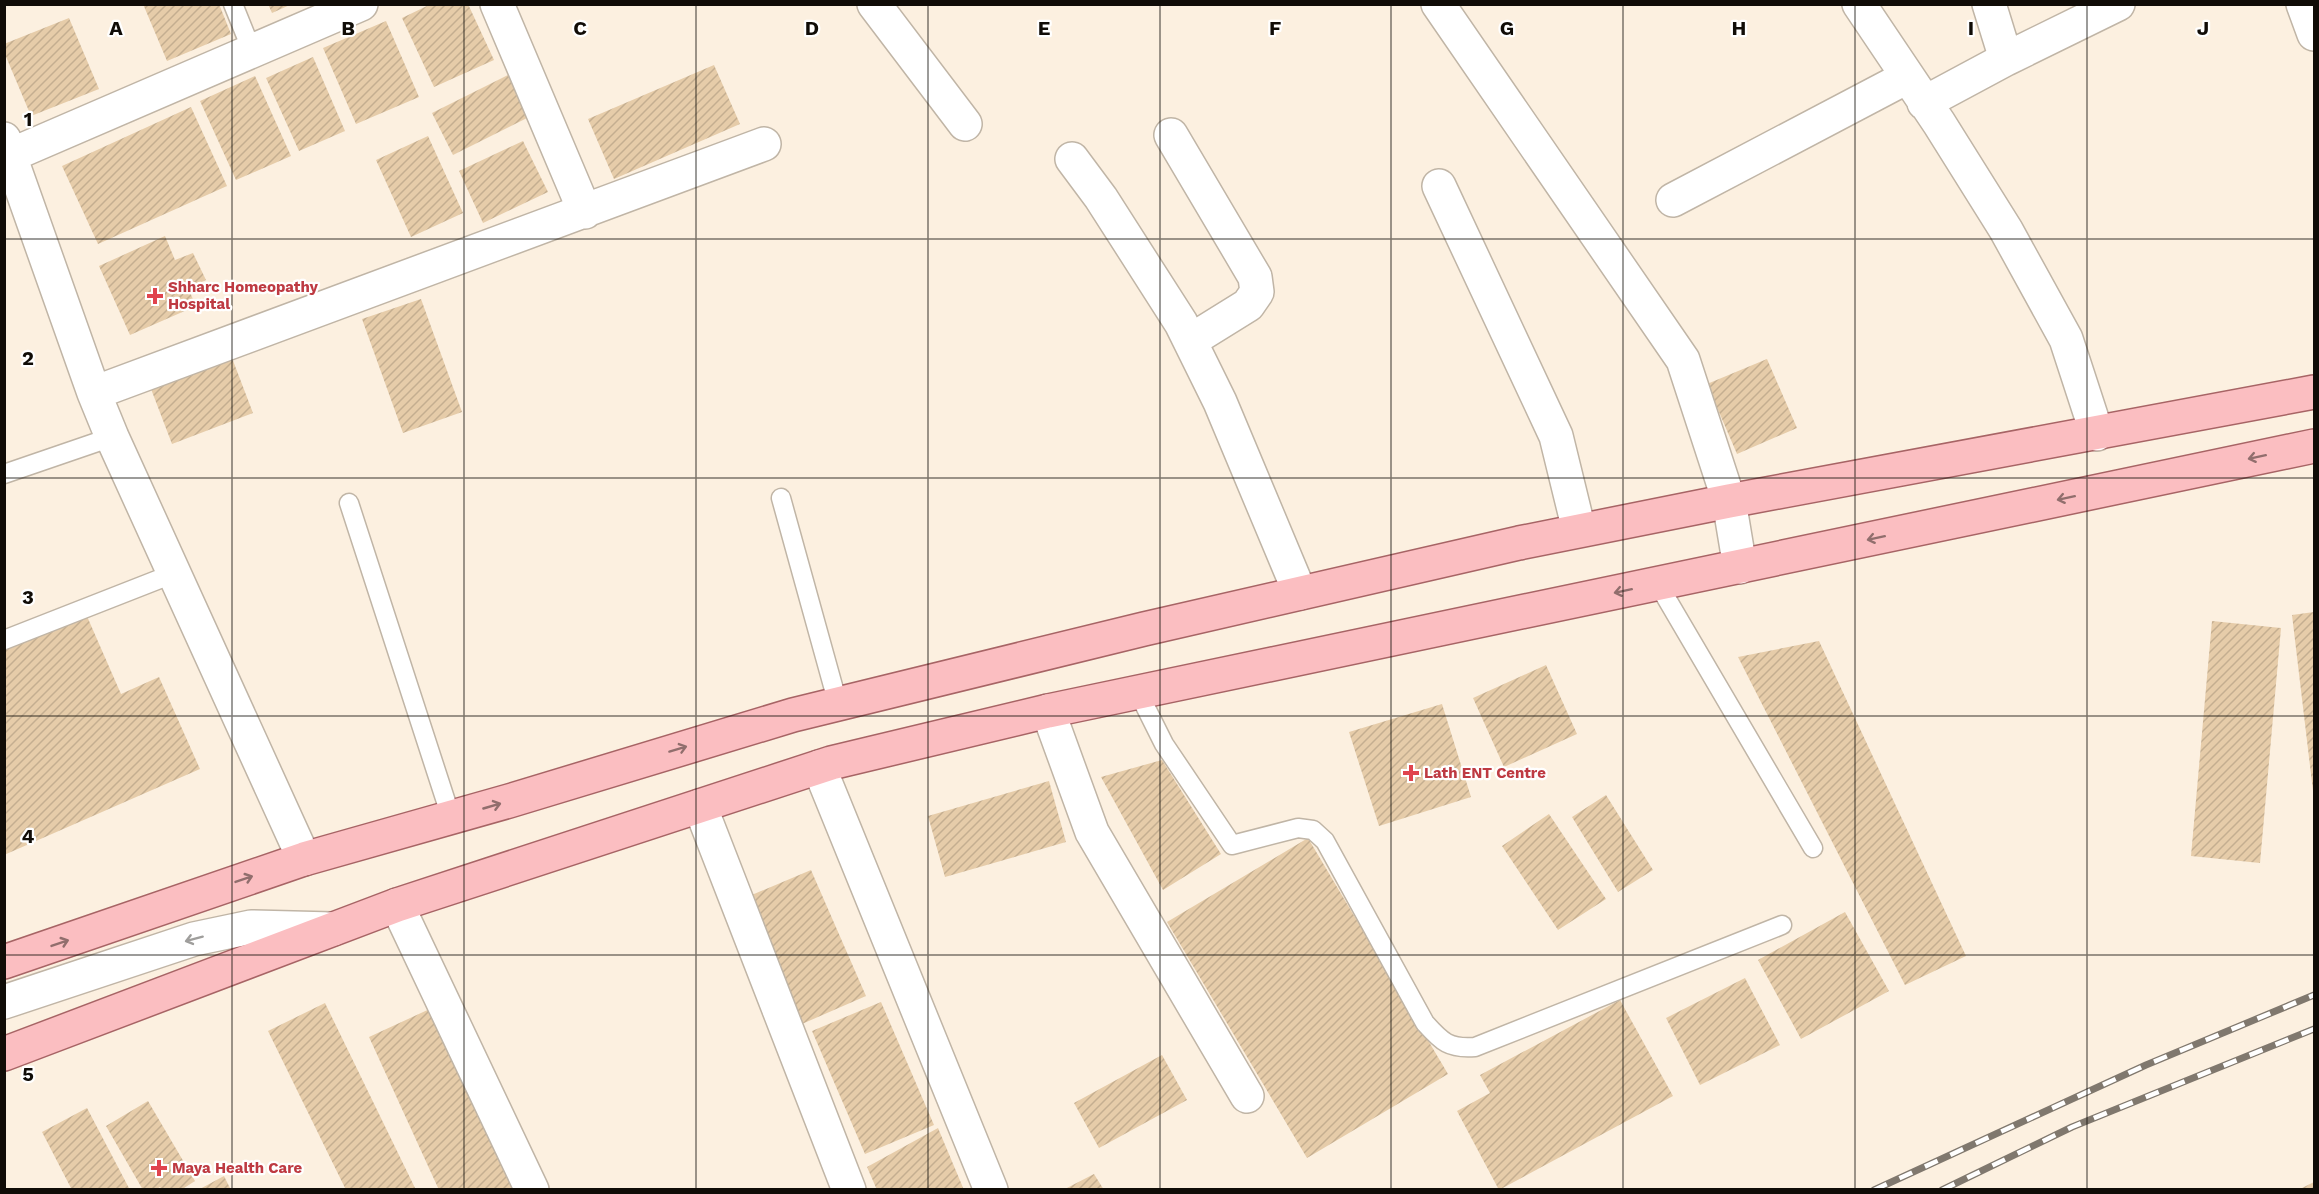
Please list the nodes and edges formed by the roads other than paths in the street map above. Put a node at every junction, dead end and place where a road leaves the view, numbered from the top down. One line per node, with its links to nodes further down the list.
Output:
1 (233, 4): 11 (lane)
2 (361, 4): 11 (street)
3 (497, 4): 22 (street)
4 (874, 4): 15 (street)
5 (1438, 4): 31 (street)
6 (1859, 4): 13 (street)
7 (1989, 4): 12 (street)
8 (2118, 4): 12 (street)
9 (2303, 4): 10 (street)
10 (2314, 34)
11 (252, 51): 18 (street)
12 (2006, 58): 14 (street)
13 (1907, 77): 14 (street); 21 (street)
14 (1924, 103): 26 (street)
15 (965, 124)
16 (1171, 135): 23 (street)
17 (764, 144): 22 (street)
18 (8, 147): 25 (street)
19 (1072, 159): 23 (street)
20 (1439, 186): 33 (street)
21 (1672, 200)
22 (585, 212): 25 (street)
23 (1190, 341): 37 (street)
24 (2314, 392): 26 (main road)
25 (94, 393): 27 (street)
26 (2097, 434): 31 (main road)
27 (112, 437): 29 (lane); 35 (street)
28 (2314, 446): 34 (main road, one-way to 34)
29 (4, 474)
30 (781, 498): 40 (lane)
31 (1729, 501): 33 (main road); 34 (street)
32 (349, 503): 44 (lane)
33 (1579, 530): 37 (main road)
34 (1740, 567): 36 (main road)
35 (175, 573): 38 (lane); 46 (street)
36 (1658, 584): 39 (main road, one-way to 39); 45 (lane)
37 (1300, 593): 40 (main road)
38 (4, 640)
39 (1138, 692): 41 (main road); 48 (lane)
40 (838, 704): 44 (main road, one-way to 40)
41 (1048, 711): 42 (main road); 53 (street)
42 (819, 767): 43 (main road); 56 (street)
43 (700, 806): 47 (main road); 55 (street)
44 (451, 817): 46 (main road)
45 (1813, 848)
46 (304, 859): 50 (main road, one-way to 46)
47 (398, 905): 49 (main road); 54 (street)
48 (1782, 925)
49 (333, 929): 51 (street, one-way to 51); 52 (main road)
50 (4, 962)
51 (4, 1002)
52 (4, 1054)
53 (1247, 1096)
54 (532, 1190)
55 (849, 1190)
56 (991, 1190)

